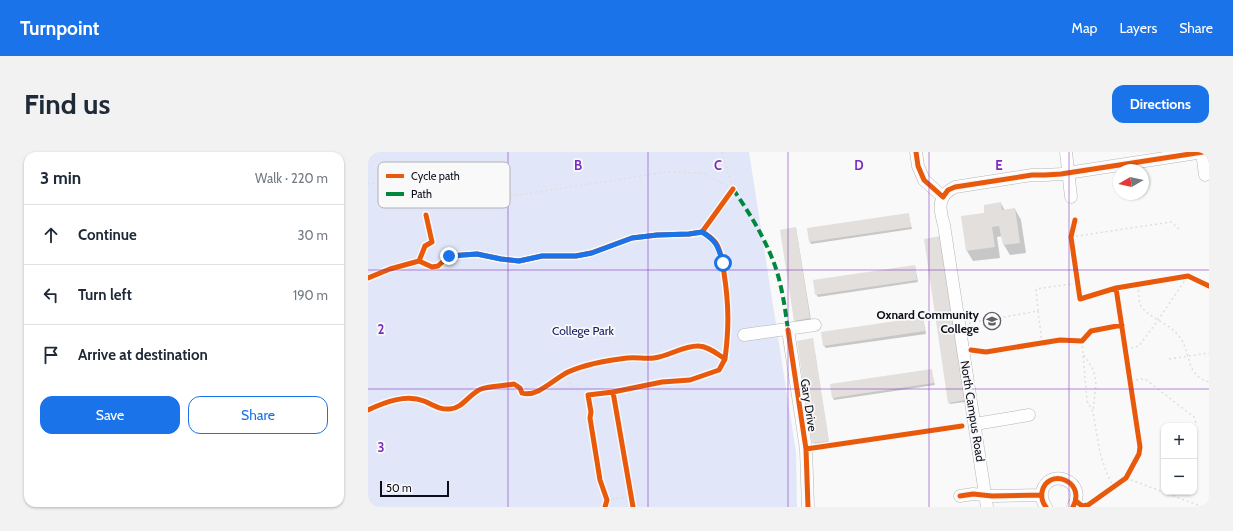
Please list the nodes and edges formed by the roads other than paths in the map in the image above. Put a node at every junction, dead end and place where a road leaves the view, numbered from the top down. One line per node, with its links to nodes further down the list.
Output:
1 (916, 152): 6 (street)
2 (1066, 152): 4 (street)
3 (1202, 152): 4 (street); 5 (street)
4 (1069, 173): 6 (street); 7 (street)
5 (1204, 175)
6 (943, 197): 12 (street, North Campus Road)
7 (1071, 197)
8 (815, 325): 9 (street)
9 (788, 330): 10 (street); 16 (street, Gary Drive)
10 (744, 335)
11 (1029, 416): 12 (street)
12 (975, 424): 13 (street, North Campus Road)
13 (986, 495): 14 (street); 15 (street); 17 (street, North Campus Road)
14 (1042, 495): 18 (street); 19 (street)
15 (960, 496)
16 (808, 507)
17 (988, 507)
18 (1046, 507)
19 (1073, 507)

